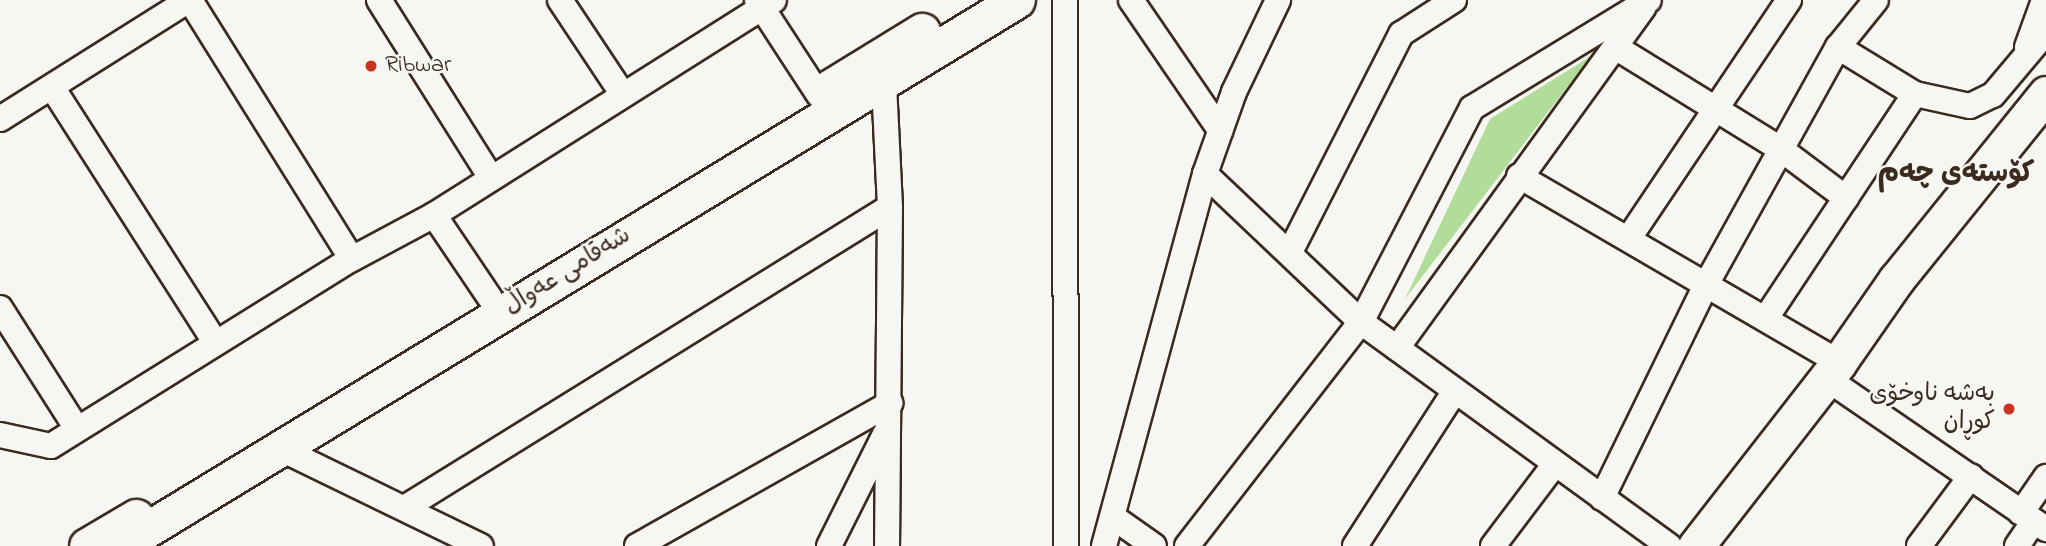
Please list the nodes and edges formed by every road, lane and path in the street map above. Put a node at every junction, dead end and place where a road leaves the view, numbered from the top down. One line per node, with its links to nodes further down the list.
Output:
1 (379, 0): 31 (street)
2 (560, 0): 21 (street)
3 (973, 0): 22 (main road, شەقامی عەواڵ)
4 (1017, 0): 19 (main road, شەقامی عەواڵ)
5 (1065, 0): 65 (street)
6 (1131, 0): 27 (street)
7 (1278, 0): 27 (street)
8 (1454, 0): 36 (street)
9 (1788, 0): 25 (street)
10 (1876, 0): 16 (street)
11 (2044, 0): 18 (street)
12 (765, 2): 21 (street); 22 (street)
13 (1647, 2): 17 (street); 42 (street)
14 (178, 3): 20 (street); 37 (street)
15 (2046, 32): 18 (street)
16 (1838, 47): 23 (street); 28 (street)
17 (1617, 48): 25 (street); 30 (street)
18 (2026, 51): 23 (street)
19 (884, 84): 33 (street); 50 (main road, شەقامی عەواڵ)
20 (52, 87): 26 (street); 43 (street)
21 (623, 94): 31 (street)
22 (819, 94): 39 (main road, شەقامی عەواڵ)
23 (1915, 94): 32 (street)
24 (2046, 94): 45 (main road)
25 (1717, 110): 28 (street); 35 (street)
26 (0, 119)
27 (1220, 130): 29 (street)
28 (1782, 150): 32 (street); 38 (street)
29 (1205, 174): 36 (street); 56 (street)
30 (1519, 176): 35 (street); 44 (street)
31 (491, 178): 34 (street)
32 (1846, 198): 41 (street)
33 (890, 207): 47 (street); 55 (street)
34 (434, 215): 37 (street); 39 (street)
35 (1629, 238): 38 (street)
36 (1290, 252): 42 (street)
37 (352, 259): 43 (street)
38 (1707, 283): 41 (street); 54 (street)
39 (490, 298): 59 (main road, شەقامی عەواڵ)
40 (0, 308): 48 (street)
41 (1766, 318): 45 (street)
42 (1362, 322): 44 (street); 68 (street)
43 (215, 342): 48 (street)
44 (1398, 348): 46 (street)
45 (1833, 370): 52 (street); 72 (main road)
46 (1455, 391): 51 (street); 69 (street)
47 (890, 415): 62 (street); 63 (street); 64 (street)
48 (77, 429): 49 (street)
49 (0, 435)
50 (281, 449): 55 (street); 58 (main road, شەقامی عەواڵ)
51 (1555, 464): 54 (street); 70 (street)
52 (1971, 476): 57 (street); 73 (street)
53 (2046, 477): 57 (street)
54 (1602, 498): 71 (street)
55 (406, 506): 61 (street)
56 (1112, 517): 66 (street); 67 (street)
57 (2034, 521): 74 (street)
58 (169, 530): 60 (main road, شەقامی عەواڵ)
59 (87, 546)
60 (120, 546)
61 (481, 546)
62 (636, 546)
63 (829, 546)
64 (887, 546)
65 (1066, 546)
66 (1104, 546)
67 (1154, 546)
68 (1186, 546)
69 (1355, 546)
70 (1493, 546)
71 (1669, 546)
72 (1697, 546)
73 (1919, 546)
74 (2017, 546)

